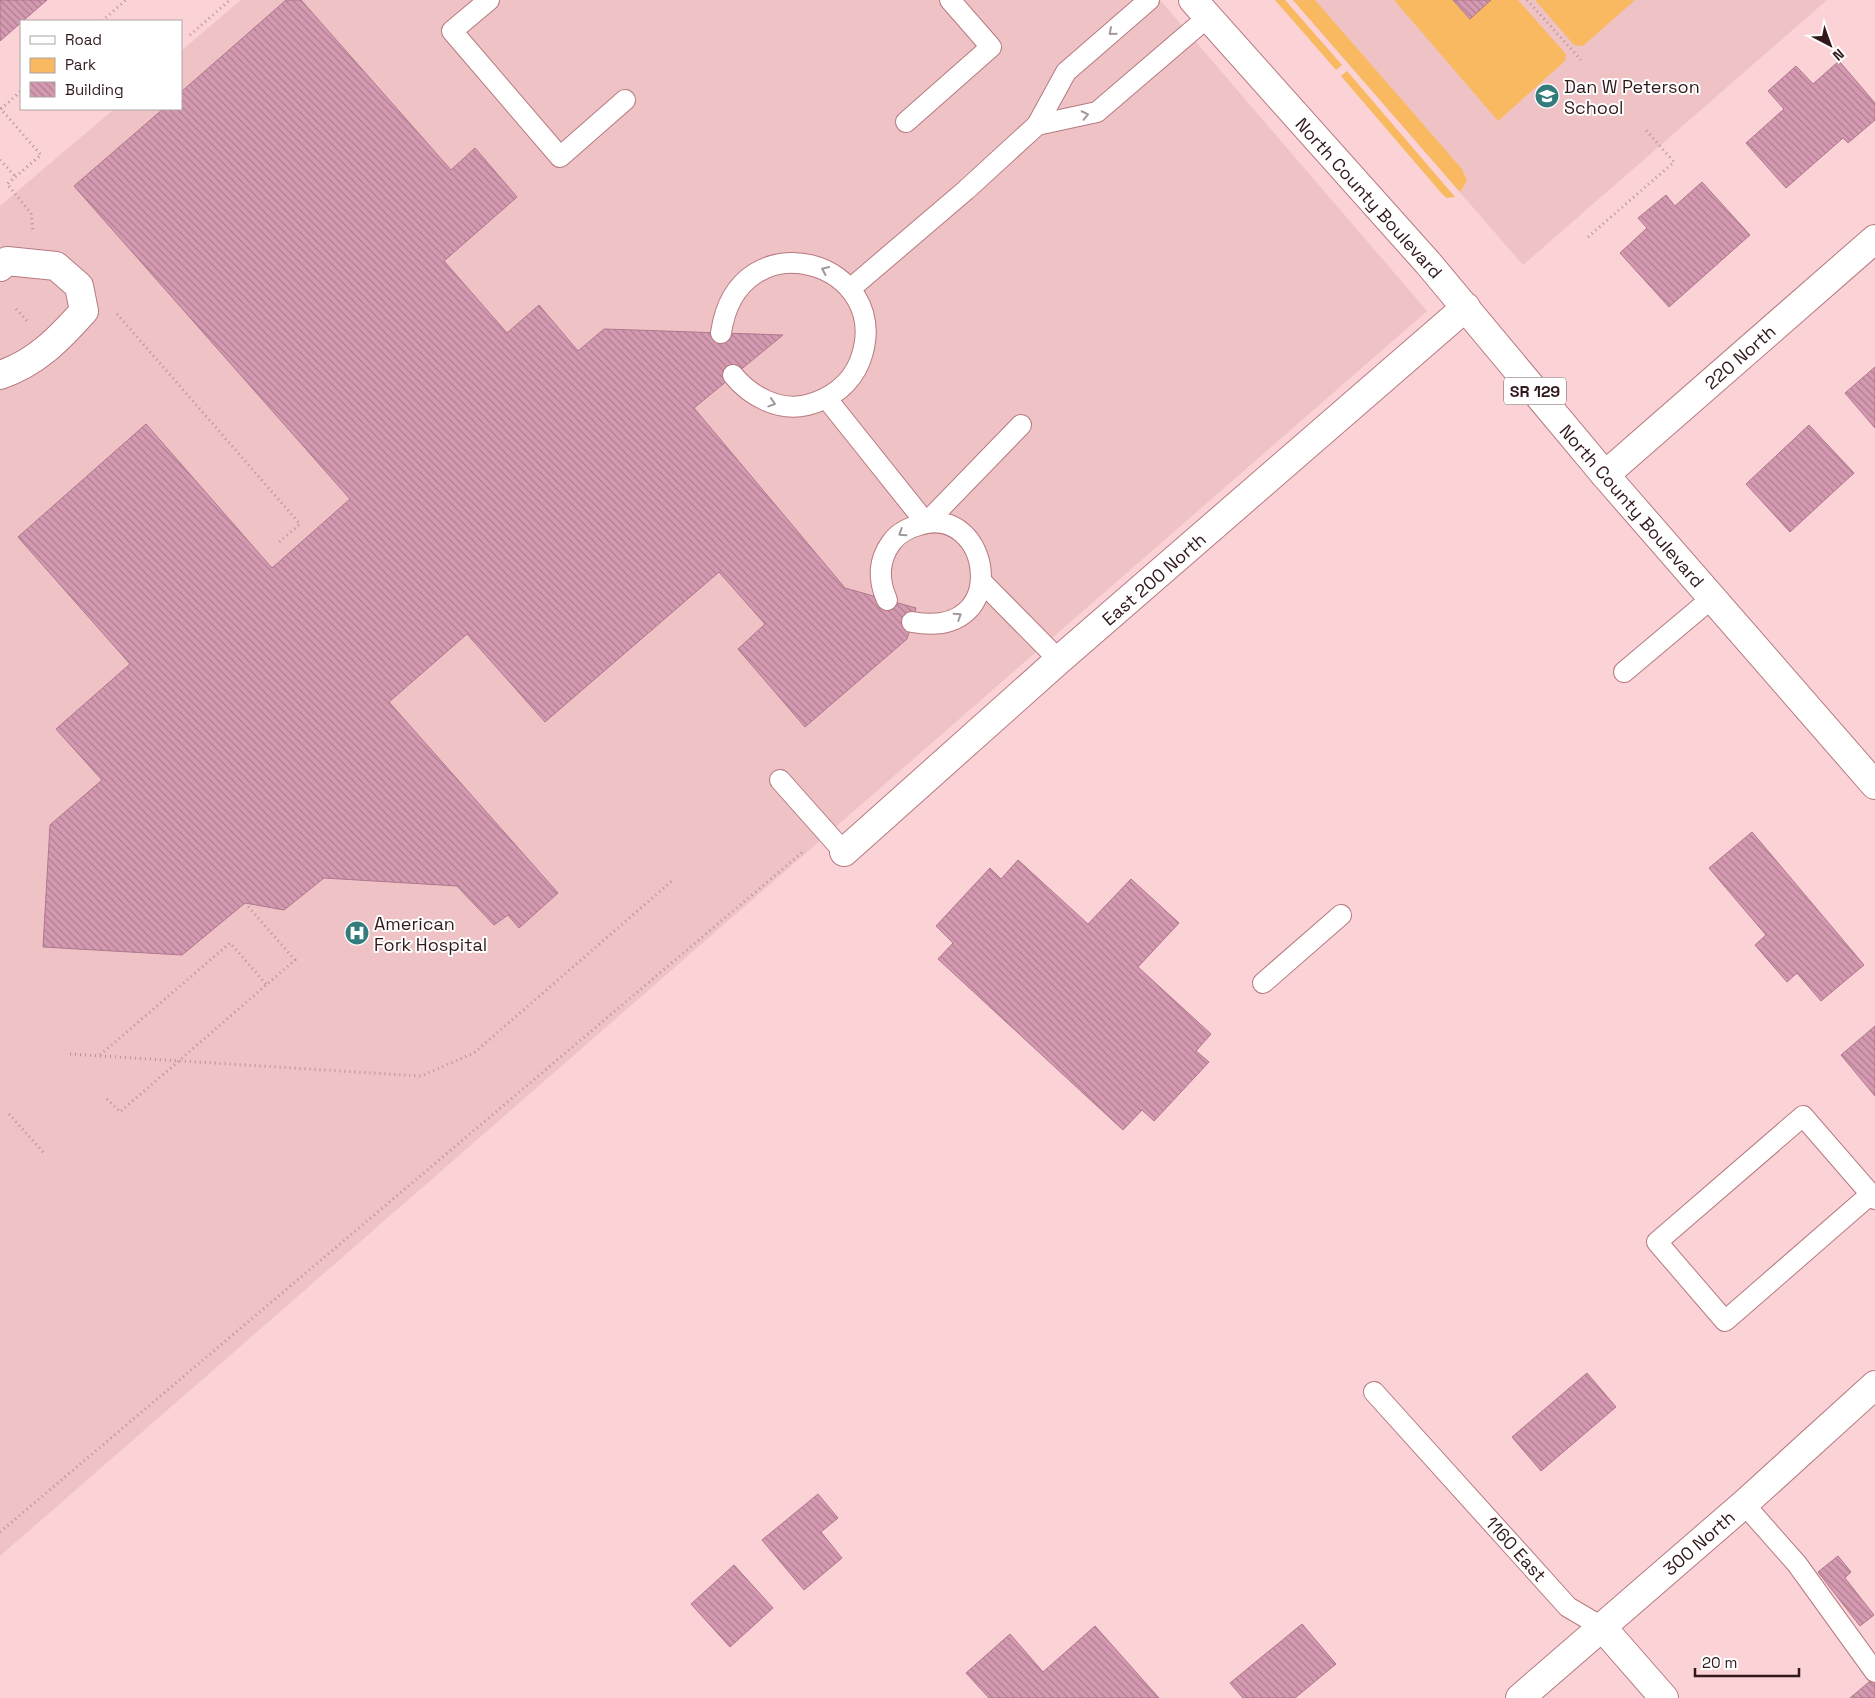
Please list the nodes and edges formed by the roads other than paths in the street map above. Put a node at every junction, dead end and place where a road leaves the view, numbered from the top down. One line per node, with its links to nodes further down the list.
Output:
1 (489, 0): 5 (lane)
2 (950, 0): 6 (lane)
3 (1149, 0): 7 (lane, one-way to 7)
4 (1200, 9): 7 (lane, one-way to 4); 11 (street, North County Boulevard / SR 129)
5 (626, 100)
6 (906, 122)
7 (1037, 125): 10 (lane)
8 (1875, 239): 17 (street, 220 North)
9 (0, 267): 13 (street)
10 (850, 289): 12 (lane, one-way to 12); 15 (lane)
11 (1466, 307): 17 (street, North County Boulevard / SR 129); 23 (street, East 200 North)
12 (721, 332)
13 (0, 375)
14 (734, 375): 15 (lane, one-way to 15)
15 (827, 399): 18 (lane)
16 (1021, 426): 18 (lane)
17 (1605, 475): 20 (street, North County Boulevard / SR 129)
18 (926, 523): 19 (lane); 21 (lane, one-way to 21)
19 (982, 582): 22 (lane, one-way to 19); 23 (lane)
20 (1712, 598): 24 (lane); 26 (street, North County Boulevard / SR 129)
21 (888, 600)
22 (912, 622)
23 (1059, 660): 27 (street, East 200 North)
24 (1624, 672)
25 (780, 780): 27 (lane)
26 (1875, 785)
27 (844, 852)
28 (1341, 916): 29 (lane)
29 (1263, 983)
30 (1873, 1197): 30 (lane)
31 (1875, 1385): 33 (street, 300 North)
32 (1374, 1392): 34 (lane, 1160 East)
33 (1744, 1504): 34 (street, 300 North); 35 (lane)
34 (1602, 1627): 36 (street, 300 North); 37 (street, 1160 East)
35 (1875, 1672)
36 (1520, 1698)
37 (1664, 1698)

